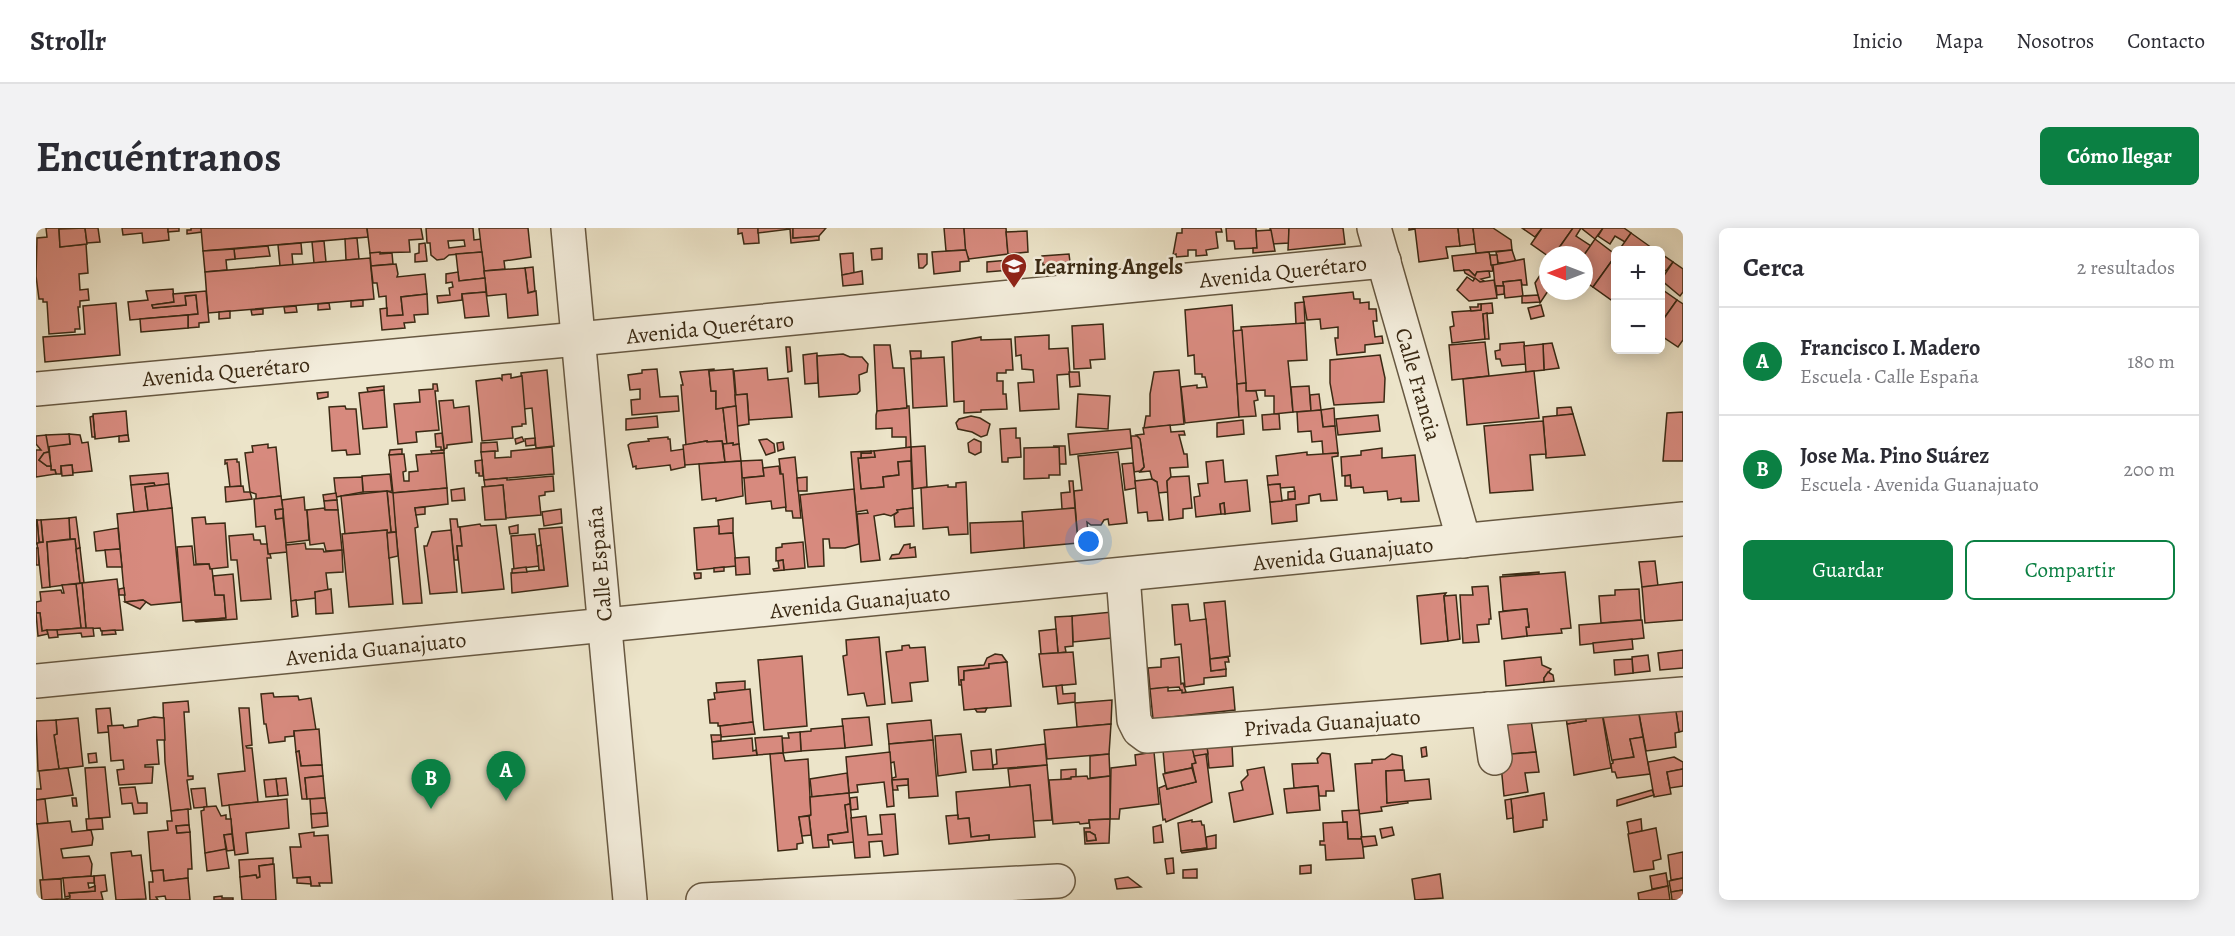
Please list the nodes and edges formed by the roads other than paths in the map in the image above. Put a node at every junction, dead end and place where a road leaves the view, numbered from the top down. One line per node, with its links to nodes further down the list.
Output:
1 (568, 228): 4 (street, Calle España)
2 (1374, 228): 3 (street, Calle Francia)
3 (1384, 261): 4 (street, Avenida Querétaro); 7 (street, Calle Francia)
4 (578, 339): 5 (street, Avenida Querétaro); 9 (street, Calle España)
5 (36, 389)
6 (1683, 519): 7 (street, Avenida Guanajuato)
7 (1464, 541): 8 (street, Avenida Guanajuato)
8 (1124, 575): 9 (street, Avenida Guanajuato); 12 (street, Privada Guanajuato)
9 (604, 626): 10 (street, Avenida Guanajuato); 15 (street, Calle España)
10 (36, 681)
11 (1683, 694): 12 (street, Privada Guanajuato)
12 (1488, 709): 13 (street)
13 (1495, 758)
14 (1058, 881): 16 (street)
15 (630, 900)
16 (703, 900)

